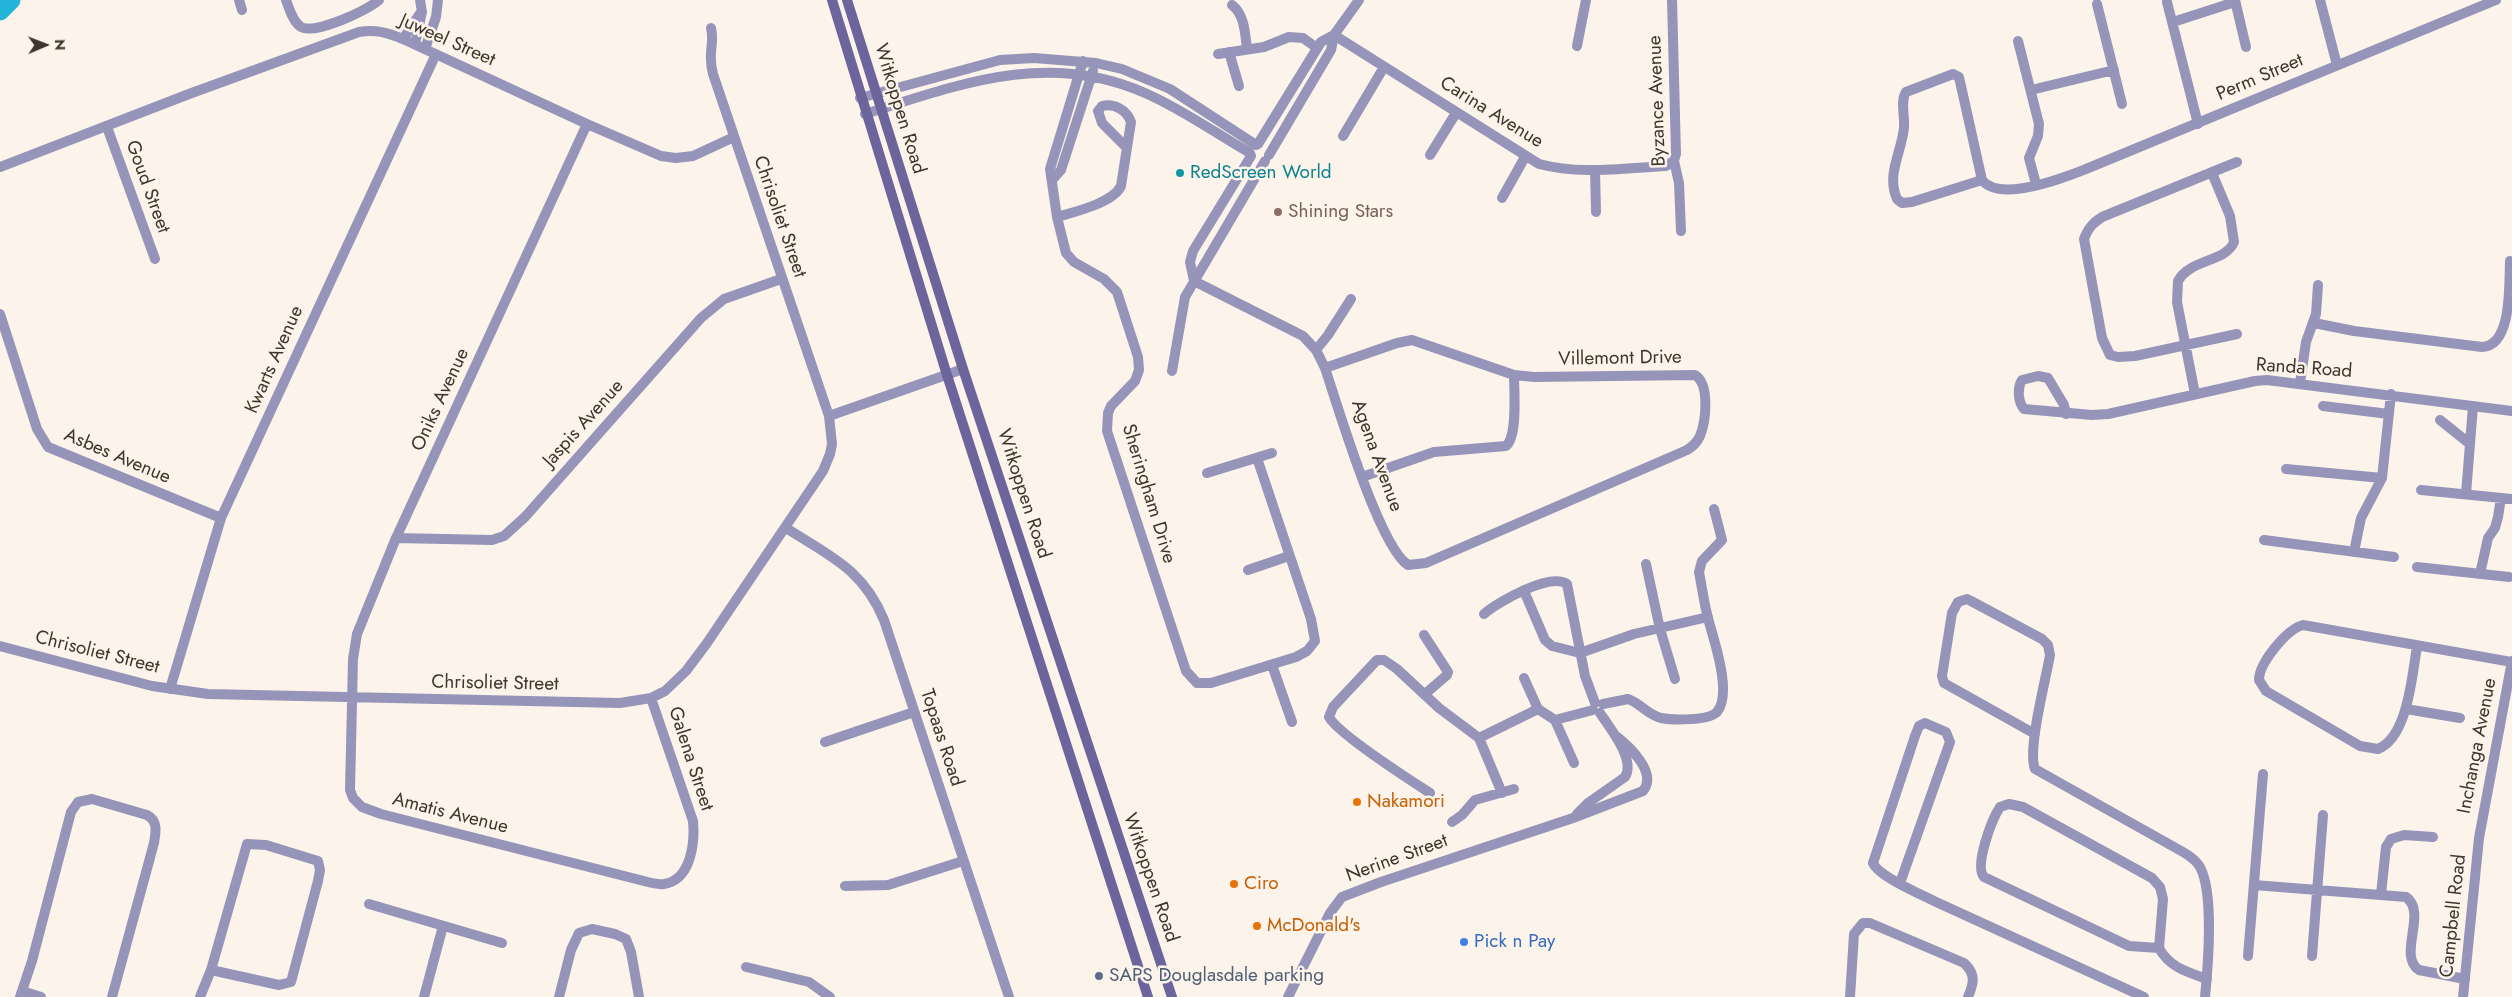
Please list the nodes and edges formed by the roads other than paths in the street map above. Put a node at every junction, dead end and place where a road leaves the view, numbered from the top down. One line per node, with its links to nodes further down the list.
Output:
1 (286, 0): 2 (street)
2 (379, 0)
3 (420, 0): 17 (street)
4 (438, 0): 24 (street)
5 (832, 0): 40 (main road, Witkoppen Road)
6 (847, 0): 39 (main road, Witkoppen Road)
7 (1359, 0): 20 (street)
8 (1586, 0): 23 (street)
9 (1672, 0): 58 (street, Byzance Avenue)
10 (2320, 0): 31 (street)
11 (2496, 0): 15 (street, Perm Street)
12 (2235, 1): 18 (street); 25 (street)
13 (2167, 2): 18 (street)
14 (2097, 4): 33 (street)
15 (2477, 4): 31 (street, Perm Street)
16 (1232, 5): 26 (street)
17 (422, 12): 21 (street); 24 (street)
18 (2173, 22): 49 (street)
19 (711, 28): 52 (street, Chrisoliet Street)
20 (1334, 36): 27 (street); 32 (street, Carina Avenue); 41 (street)
21 (403, 38): 24 (street, Juweel Street); 50 (street, Juweel Street)
22 (2018, 41): 37 (street)
23 (1577, 46)
24 (420, 47): 28 (street, Juweel Street)
25 (2246, 47)
26 (1247, 48): 27 (street); 36 (street)
27 (1317, 48): 38 (street)
28 (436, 54): 48 (street, Juweel Street); 110 (street, Kwarts Avenue)
29 (1083, 61): 30 (street); 34 (street, Sheringham Drive); 39 (street)
30 (1096, 63): 35 (street); 42 (street)
31 (2337, 65): 49 (street, Perm Street)
32 (1384, 67): 45 (street, Carina Avenue); 51 (street)
33 (2114, 70): 37 (street); 43 (street)
34 (1079, 75): 35 (street); 44 (street); 63 (street, Sheringham Drive)
35 (1091, 77): 47 (street); 63 (street)
36 (1239, 86)
37 (2032, 90): 65 (street)
38 (1290, 92): 41 (street); 54 (street)
39 (876, 94): 40 (street); 44 (main road, Witkoppen Road)
40 (860, 98): 46 (main road, Witkoppen Road)
41 (1302, 100): 57 (street)
42 (1192, 102): 47 (street); 54 (street)
43 (2122, 104)
44 (880, 109): 46 (street); 84 (main road, Witkoppen Road)
45 (1456, 113): 55 (street); 56 (street, Carina Avenue)
46 (865, 114): 86 (main road, Witkoppen Road)
47 (1186, 114): 54 (street)
48 (587, 124): 52 (street, Juweel Street); 112 (street, Oniks Avenue)
49 (2198, 124): 65 (street, Perm Street)
50 (107, 127): 60 (street, Juweel Street); 72 (street, Goud Street)
51 (1343, 136)
52 (734, 137): 74 (street, Chrisoliet Street)
53 (1126, 147): 70 (street)
54 (1254, 149): 57 (street); 57 (street); 67 (street)
55 (1430, 155)
56 (1526, 157): 61 (street, Carina Avenue); 66 (street)
57 (1267, 158): 68 (street)
58 (1674, 161): 61 (street, Carina Avenue); 71 (street, Byzance Avenue)
59 (2237, 162): 62 (street)
60 (0, 167)
61 (1595, 170): 69 (street)
62 (2212, 173): 81 (street); 81 (street)
63 (1052, 180): 70 (street, Sheringham Drive)
64 (1982, 180): 64 (street); 65 (street, Perm Street)
65 (2036, 184)
66 (1502, 198)
67 (1223, 200): 68 (street); 75 (street)
68 (1236, 208): 75 (street)
69 (1596, 212)
70 (1057, 217): 132 (street, Sheringham Drive)
71 (1681, 231)
72 (154, 259)
73 (2510, 261): 79 (street)
74 (781, 279): 96 (street, Chrisoliet Street); 112 (street, Jaspis Avenue)
75 (1194, 281): 82 (street, Agena Avenue); 85 (street)
76 (2318, 285): 79 (street)
77 (1351, 299): 82 (street)
78 (0, 314): 110 (street, Asbes Avenue)
79 (2314, 323): 88 (street)
80 (2237, 334): 81 (street)
81 (2186, 345): 89 (street)
82 (1316, 350): 83 (street, Agena Avenue)
83 (1325, 368): 87 (street, Villemont Drive); 103 (street, Agena Avenue)
84 (963, 369): 86 (street); 179 (main road, Witkoppen Road)
85 (1172, 371)
86 (947, 375): 96 (street); 189 (main road, Witkoppen Road)
87 (1514, 375): 103 (street); 118 (street, Villemont Drive)
88 (2300, 383): 89 (street, Randa Road); 90 (street, Randa Road)
89 (2195, 394): 94 (street, Randa Road)
90 (2392, 394): 92 (street, Randa Road); 95 (street)
91 (2323, 406): 95 (street)
92 (2473, 406): 93 (street, Randa Road); 98 (street)
93 (2512, 411)
94 (2066, 414): 94 (street, Randa Road)
95 (2389, 414): 104 (street)
96 (828, 416): 111 (street, Chrisoliet Street)
97 (2440, 420): 98 (street)
98 (2470, 444): 106 (street)
99 (1272, 453): 100 (street)
100 (1257, 458): 102 (street); 115 (street, Sheringham Drive)
101 (2286, 469): 104 (street)
102 (1207, 473)
103 (1362, 477): 118 (street, Agena Avenue)
104 (2382, 478): 114 (street)
105 (2421, 490): 106 (street)
106 (2466, 494): 107 (street)
107 (2501, 498): 108 (street); 121 (street)
108 (2512, 500)
109 (1714, 508): 125 (street)
110 (221, 518): 135 (street, Kwarts Avenue)
111 (786, 528): 138 (street, Chrisoliet Street); 142 (street, Topaas Road)
112 (396, 538): 137 (street, Oniks Avenue)
113 (2264, 540): 114 (street)
114 (2354, 552): 116 (street)
115 (1289, 556): 120 (street); 132 (street, Sheringham Drive)
116 (2394, 557)
117 (1646, 564): 126 (street)
118 (1414, 566)
119 (2417, 567): 121 (street)
120 (1248, 570)
121 (2480, 574): 122 (street)
122 (2509, 577)
123 (1524, 591): 124 (street); 130 (street); 130 (street)
124 (1484, 614)
125 (1708, 617): 126 (street); 140 (street)
126 (1660, 629): 130 (street); 134 (street)
127 (1424, 635): 136 (street)
128 (0, 646): 135 (street, Chrisoliet Street)
129 (2417, 646): 131 (street); 141 (street); 141 (street)
130 (1580, 653): 140 (street)
131 (2512, 661): 161 (street, Inchanga Avenue)
132 (1272, 665): 145 (street)
133 (1524, 678): 139 (street)
134 (1674, 679)
135 (170, 689): 137 (street, Chrisoliet Street)
136 (1425, 694): 148 (street); 155 (street)
137 (352, 698): 138 (street, Chrisoliet Street); 163 (street, Amatis Avenue)
138 (651, 698): 163 (street, Galena Street)
139 (1538, 708): 144 (street); 148 (street)
140 (1598, 708): 144 (street); 147 (street)
141 (2406, 709): 143 (street)
142 (914, 712): 149 (street); 162 (street, Topaas Road)
143 (2460, 718)
144 (1555, 720): 150 (street)
145 (1292, 722)
146 (2035, 734): 146 (street); 177 (street)
147 (1616, 736): 151 (street); 152 (street)
148 (1480, 738): 156 (street)
149 (825, 742)
150 (1574, 762)
151 (1629, 770): 152 (street); 158 (street, Nerine Street)
152 (1645, 770): 158 (street, Nerine Street)
153 (2263, 774): 165 (street)
154 (1514, 789): 156 (street)
155 (1430, 793)
156 (1502, 793): 159 (street)
157 (2323, 815): 167 (street)
158 (1573, 818): 191 (street, Nerine Street)
159 (1452, 822)
160 (2433, 837): 168 (street)
161 (2479, 838): 178 (street, Campbell Road)
162 (963, 861): 166 (street); 188 (street, Topaas Road)
163 (640, 880)
164 (1900, 883): 164 (street); 194 (street)
165 (2254, 885): 167 (street); 173 (street)
166 (845, 886)
167 (2318, 890): 168 (street); 174 (street)
168 (2381, 894): 178 (street)
169 (369, 904): 170 (street)
170 (443, 926): 171 (street); 184 (street)
171 (502, 943)
172 (2159, 948): 172 (street); 177 (street)
173 (2248, 956)
174 (2312, 956)
175 (746, 967): 187 (street)
176 (211, 970): 176 (street); 183 (street)
177 (2207, 979): 195 (street)
178 (2465, 979): 196 (street, Campbell Road)
179 (1171, 992): 190 (main road, Witkoppen Road)
180 (21, 994): 181 (street); 182 (street)
181 (41, 997)
182 (112, 997)
183 (200, 997)
184 (424, 997)
185 (559, 997): 186 (street)
186 (638, 997)
187 (830, 997)
188 (1009, 997)
189 (1146, 997)
190 (1176, 997)
191 (1288, 997)
192 (1850, 997): 193 (street)
193 (1968, 997)
194 (2144, 997)
195 (2205, 997)
196 (2463, 997)

